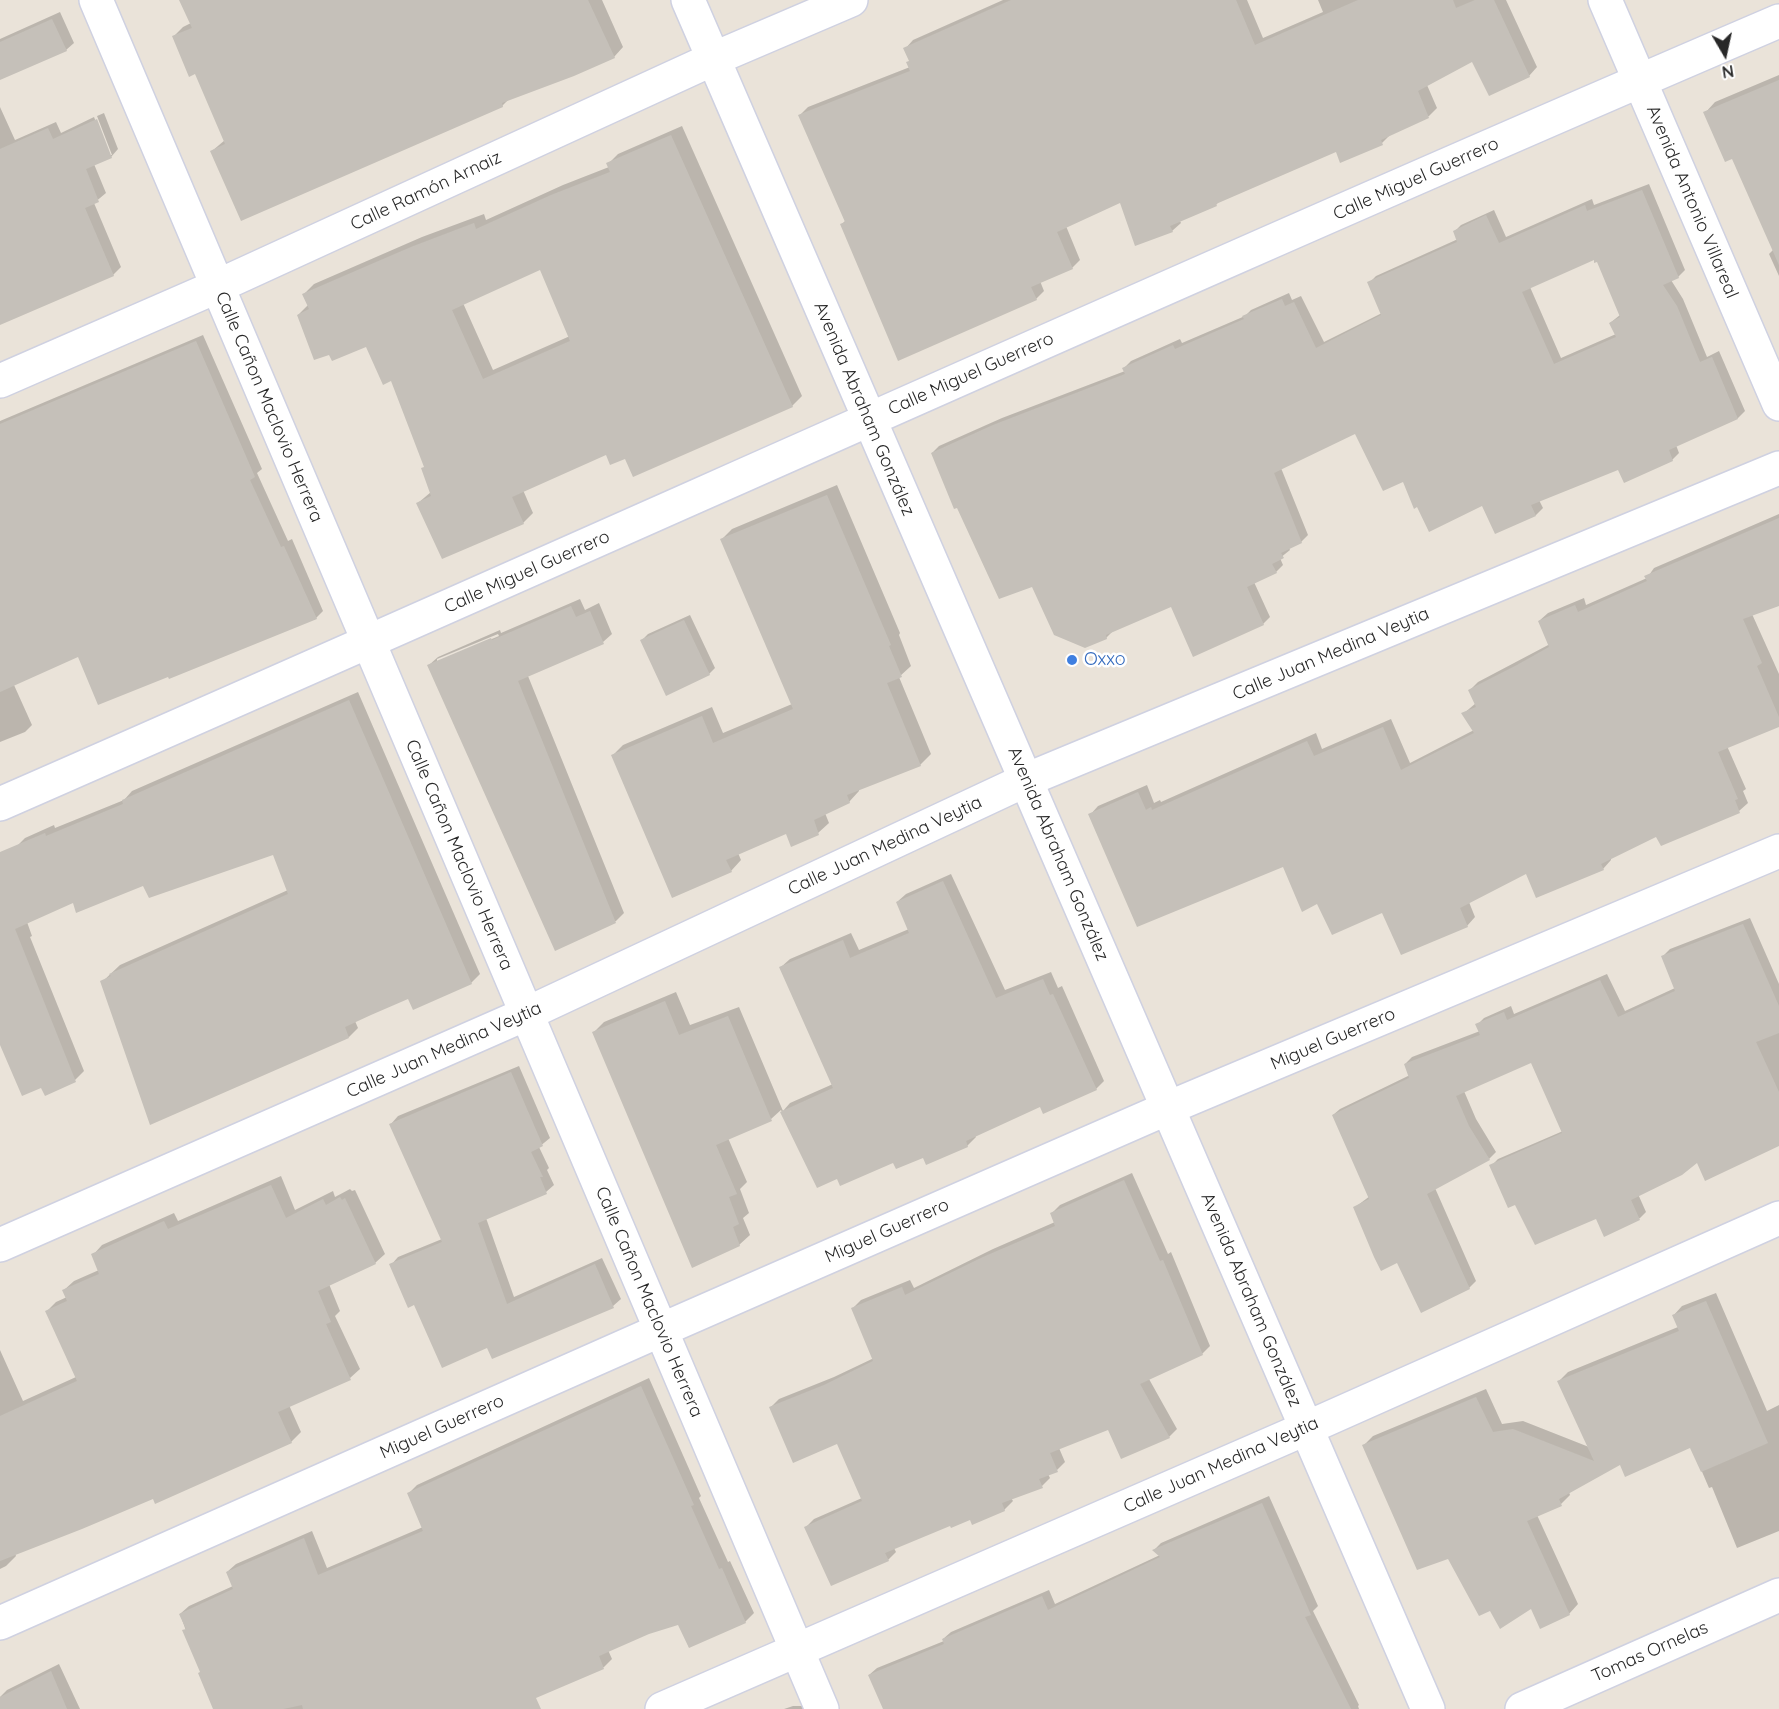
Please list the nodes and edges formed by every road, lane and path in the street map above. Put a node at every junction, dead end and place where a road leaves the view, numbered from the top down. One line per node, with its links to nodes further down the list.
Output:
1 (96, 0): 8 (street, Calle Cañon Maclovio Herrera)
2 (688, 0): 6 (street, Avenida Abraham González)
3 (851, 0): 6 (street, Calle Ramón Arnaiz)
4 (1605, 0): 7 (street, Avenida Antonio Villareal)
5 (1779, 21): 7 (street, Calle Miguel Guerrero)
6 (713, 59): 8 (street, Calle Ramón Arnaiz); 11 (street, Avenida Abraham González)
7 (1640, 80): 10 (street, Avenida Antonio Villareal); 11 (street, Calle Miguel Guerrero)
8 (218, 286): 9 (street, Calle Ramón Arnaiz); 13 (street, Calle Cañon Maclovio Herrera)
9 (0, 381)
10 (1779, 404)
11 (869, 419): 13 (street, Calle Miguel Guerrero); 14 (street, Avenida Abraham González)
12 (1779, 468): 14 (street, Calle Juan Medina Veytia)
13 (369, 643): 15 (street, Calle Miguel Guerrero); 17 (street, Calle Cañon Maclovio Herrera)
14 (1026, 780): 17 (street, Calle Juan Medina Veytia); 18 (street, Avenida Abraham González)
15 (0, 804)
16 (1779, 851): 18 (street, Miguel Guerrero)
17 (526, 1014): 20 (street, Calle Juan Medina Veytia); 21 (street, Calle Cañon Maclovio Herrera)
18 (1168, 1108): 21 (street, Miguel Guerrero); 22 (street, Avenida Abraham González)
19 (1779, 1218): 22 (street, Calle Juan Medina Veytia)
20 (0, 1245)
21 (661, 1330): 24 (street, Miguel Guerrero); 25 (street, Calle Cañon Maclovio Herrera)
22 (1306, 1428): 25 (street, Calle Juan Medina Veytia); 28 (street, Avenida Abraham González)
23 (1779, 1595): 29 (street, Tomas Ornelas)
24 (0, 1623)
25 (797, 1650): 26 (street, Calle Juan Medina Veytia); 27 (street, Calle Cañon Maclovio Herrera)
26 (662, 1709)
27 (822, 1709)
28 (1428, 1709)
29 (1522, 1709)

